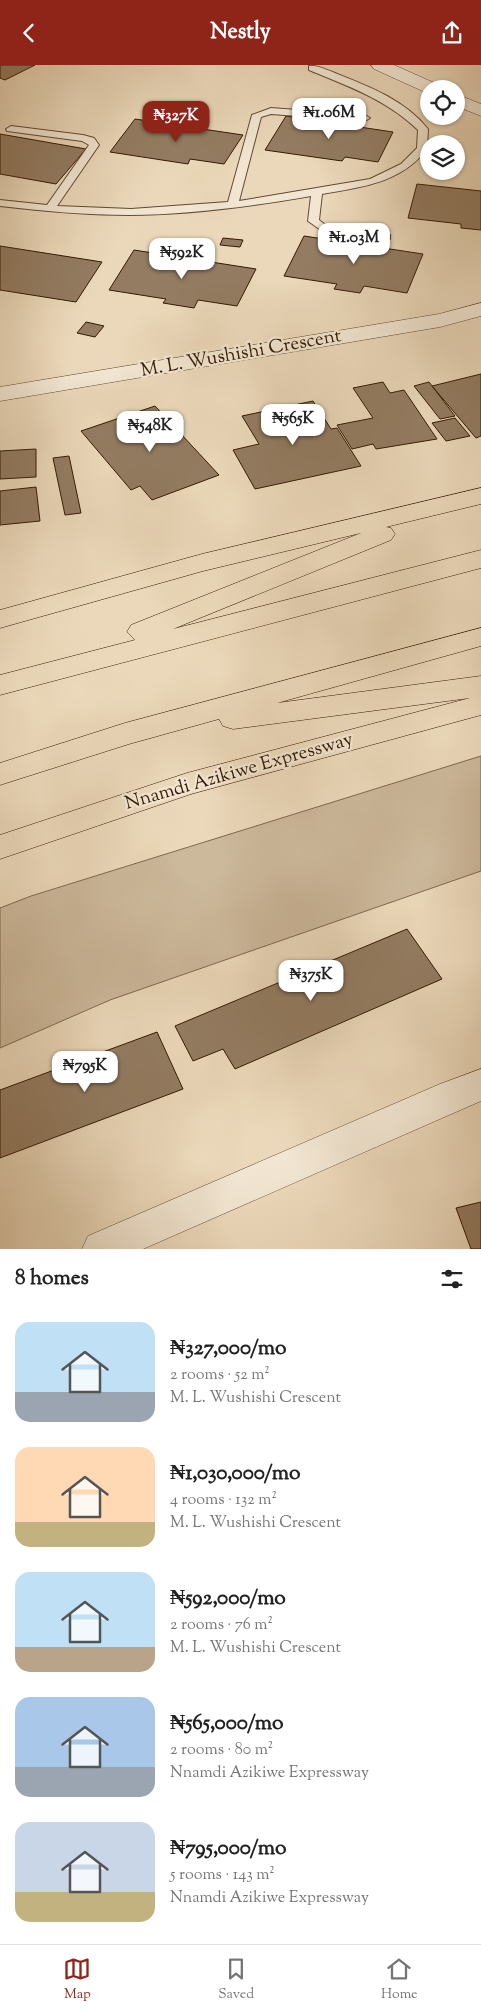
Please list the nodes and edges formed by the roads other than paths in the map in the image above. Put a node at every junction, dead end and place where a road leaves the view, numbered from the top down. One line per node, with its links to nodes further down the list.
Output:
1 (380, 65): 3 (street)
2 (312, 68): 8 (lane)
3 (420, 83)
4 (465, 103): 5 (street)
5 (481, 111)
6 (365, 118): 10 (lane)
7 (11, 129): 11 (lane)
8 (317, 193): 10 (lane); 12 (lane)
9 (0, 203): 11 (lane)
10 (232, 205): 11 (lane)
11 (50, 209)
12 (386, 237)
13 (481, 309): 14 (street, M. L. Wushishi Crescent)
14 (0, 395)
15 (475, 497): 17 (highway); 19 (highway)
16 (481, 559): 19 (highway)
17 (0, 619)
18 (481, 637): 23 (highway)
19 (40, 673): 20 (highway)
20 (0, 685)
21 (481, 686): 23 (highway)
22 (481, 705): 25 (highway, Nnamdi Azikiwe Expressway)
23 (125, 734): 24 (highway)
24 (0, 774)
25 (0, 847)
26 (481, 1085): 27 (street)
27 (101, 1249)

